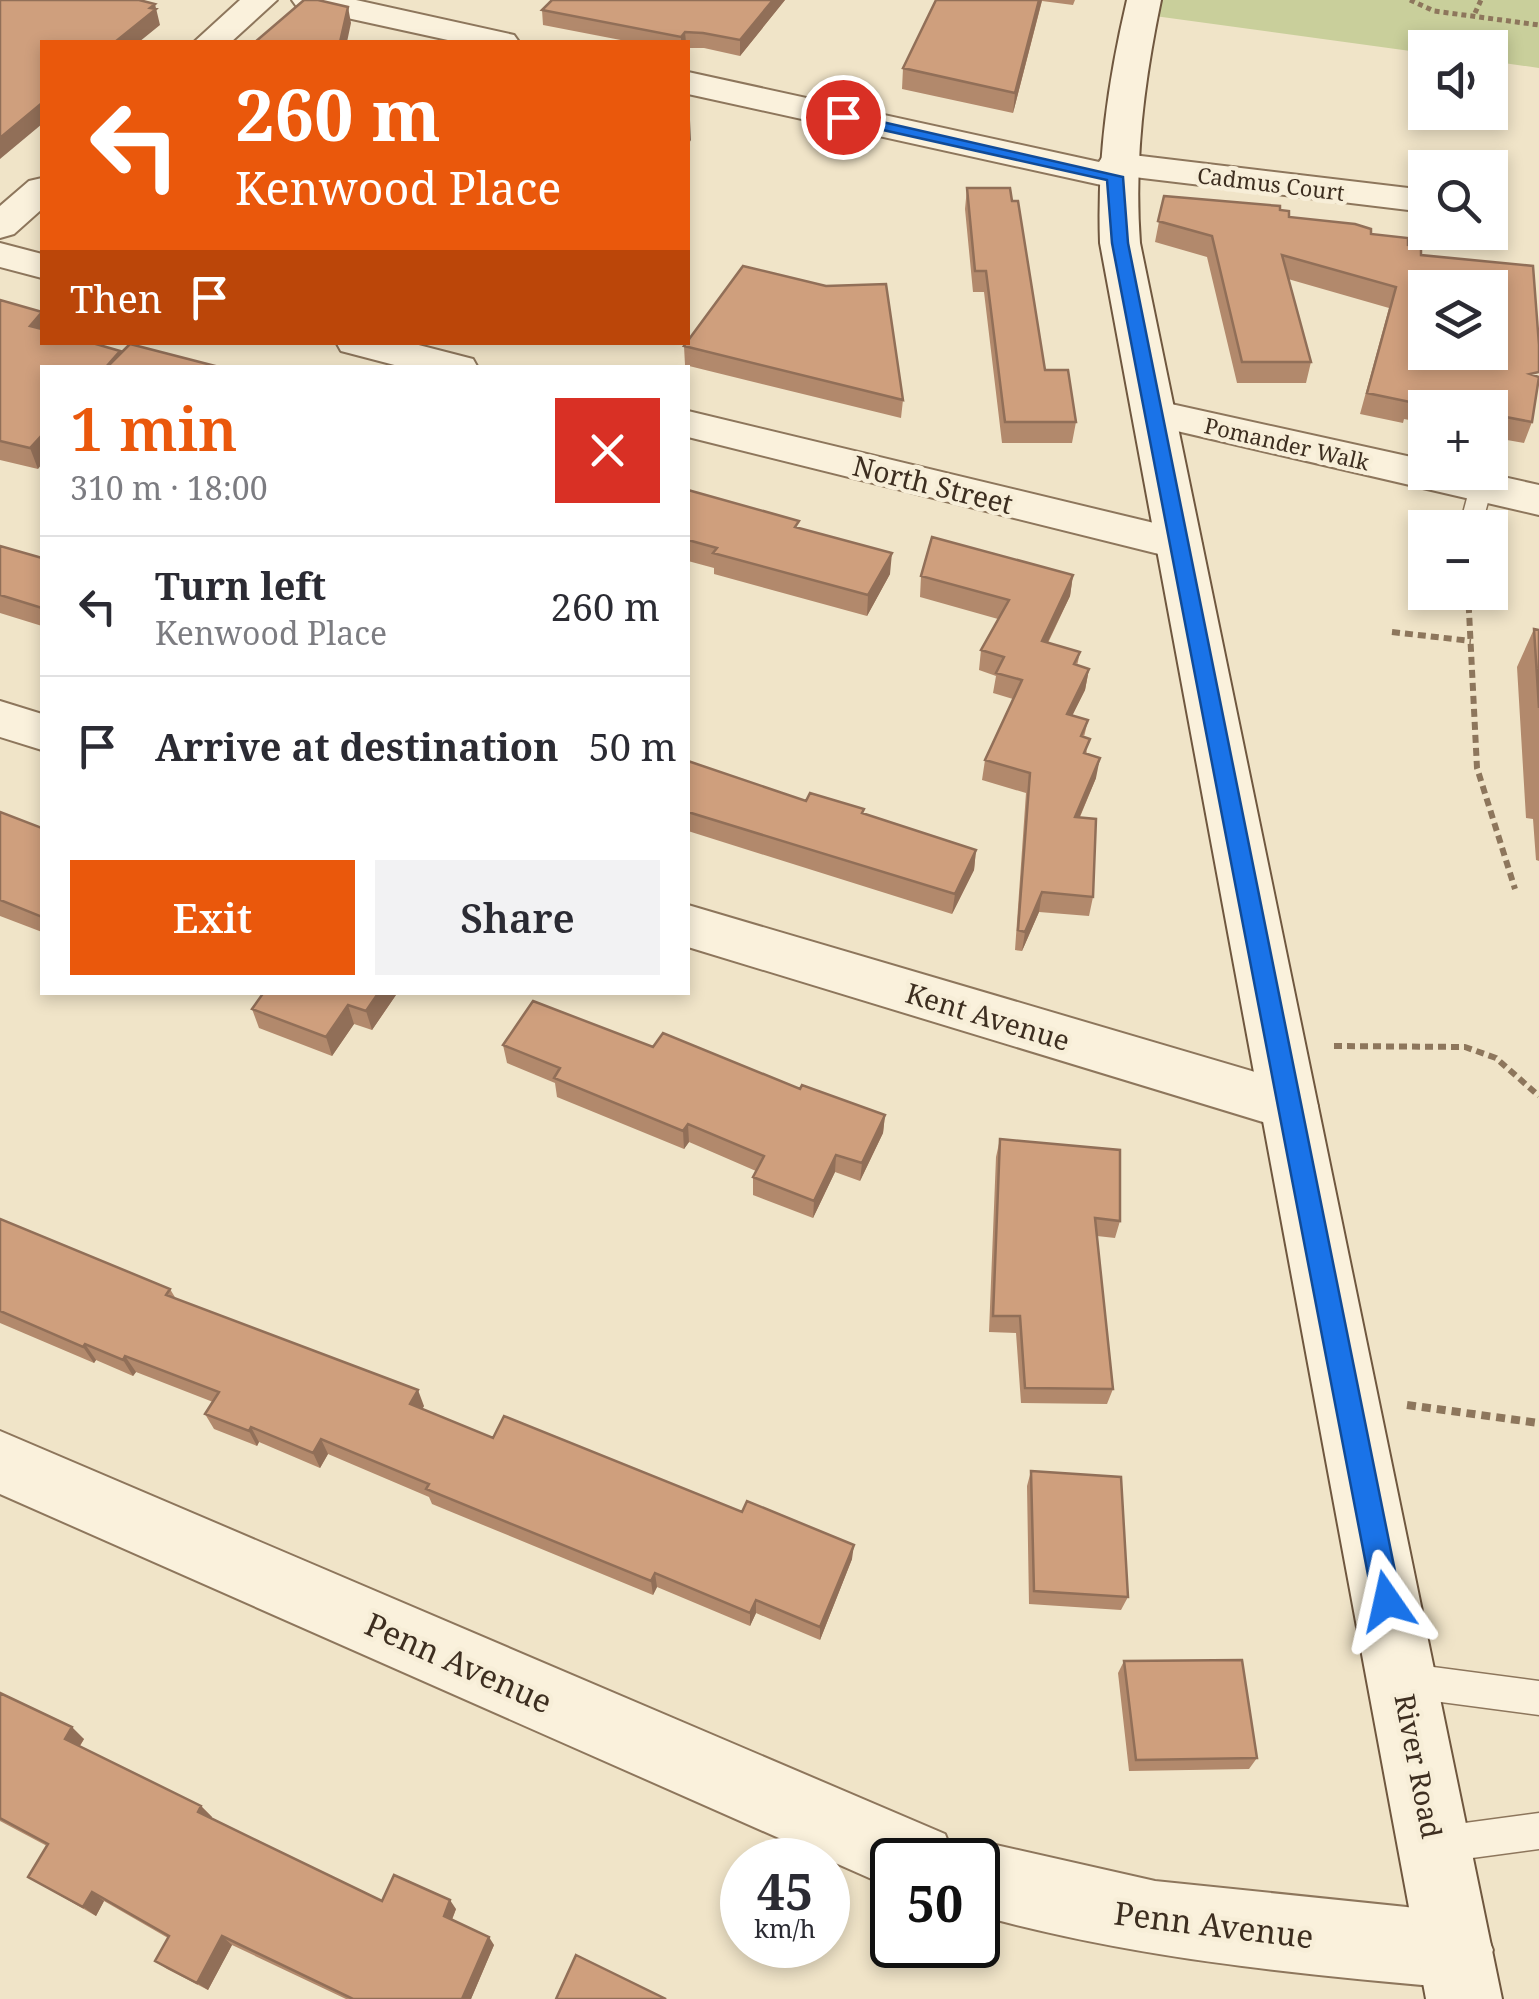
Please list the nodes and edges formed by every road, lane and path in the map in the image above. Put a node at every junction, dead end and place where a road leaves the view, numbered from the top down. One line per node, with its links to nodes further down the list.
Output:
1 (260, 0): 8 (street)
2 (308, 0): 9 (street)
3 (1144, 0): 11 (street, River Road)
4 (1410, 0): 6 (path)
5 (1481, 0): 6 (path)
6 (1475, 13): 7 (path)
7 (1539, 25)
8 (213, 40)
9 (493, 40)
10 (690, 83): 11 (street, Cadmus Court)
11 (1116, 171): 13 (street, Cadmus Court); 19 (street, River Road)
12 (40, 191): 14 (street)
13 (1408, 199)
14 (0, 226)
15 (0, 255): 16 (street)
16 (40, 265)
17 (368, 345): 18 (street)
18 (446, 365)
19 (1153, 413): 22 (street, Pomander Walk); 23 (street, River Road)
20 (690, 424): 23 (street, North Street)
21 (1539, 500): 22 (street, Pomander Walk)
22 (1476, 507)
23 (1179, 544): 31 (street, River Road)
24 (1469, 610): 26 (path)
25 (1392, 632): 26 (path)
26 (1471, 640): 29 (path)
27 (0, 719): 28 (street)
28 (40, 731)
29 (1515, 888)
30 (690, 927): 33 (street, Kent Avenue)
31 (1277, 1045): 32 (path); 33 (street, River Road)
32 (1539, 1096)
33 (1289, 1106): 34 (street, River Road)
34 (1346, 1398): 35 (path); 37 (street, River Road)
35 (1539, 1423)
36 (0, 1462): 40 (street, Penn Avenue)
37 (1403, 1680): 38 (lane); 41 (street, River Road)
38 (1539, 1698)
39 (1539, 1832): 41 (lane)
40 (870, 1842)
41 (1434, 1845): 43 (street, River Road)
42 (1000, 1885): 43 (street, Penn Avenue)
43 (1460, 1975)

